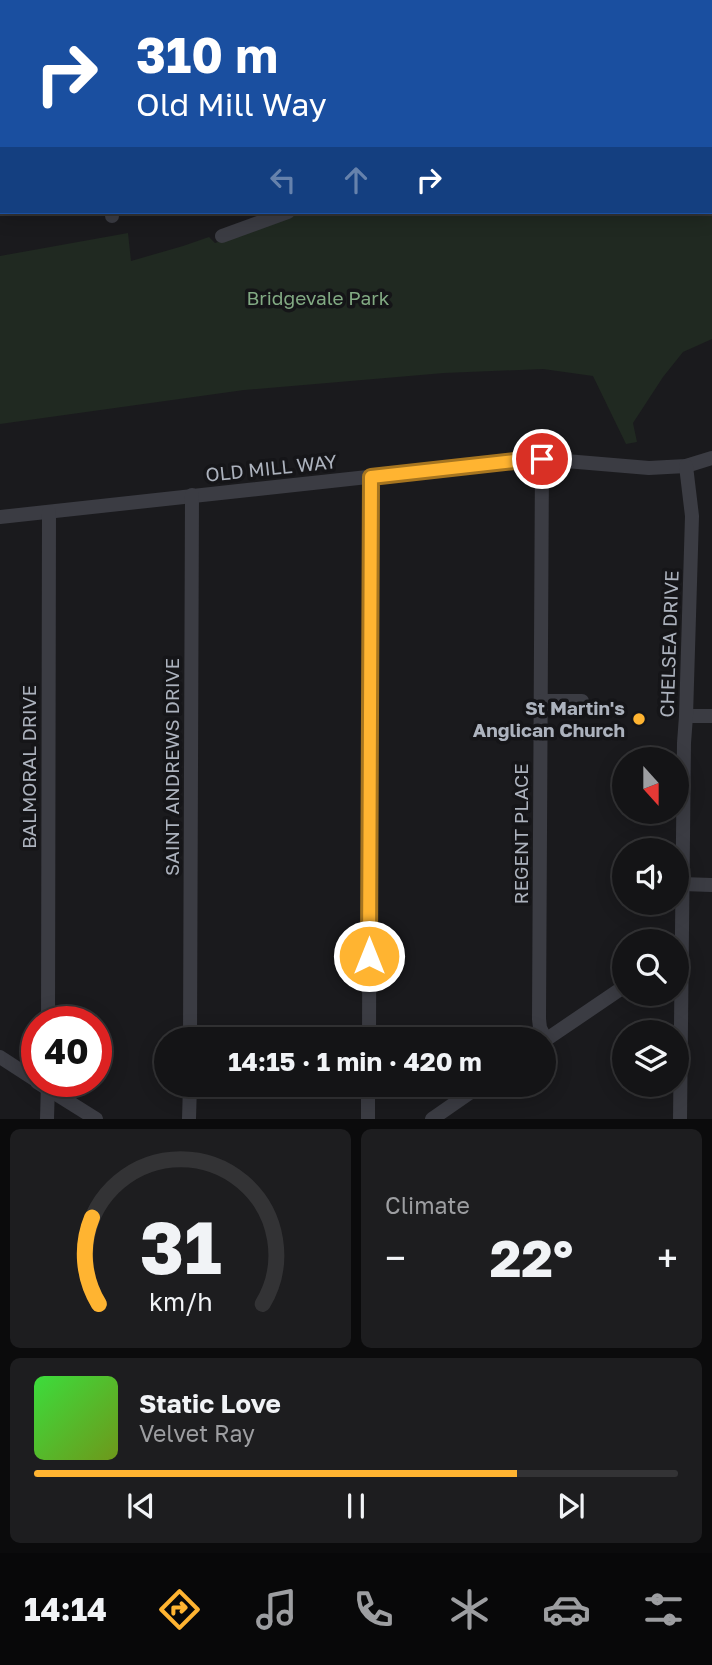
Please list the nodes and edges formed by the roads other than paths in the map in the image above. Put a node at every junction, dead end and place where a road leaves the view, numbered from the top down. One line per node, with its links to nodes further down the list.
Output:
1 (282, 214): 2 (street)
2 (222, 236)
3 (712, 458): 5 (street, OLD MILL WAY)
4 (542, 459): 5 (street, OLD MILL WAY); 6 (street, OLD MILL WAY); 10 (street, REGENT PLACE)
5 (686, 466): 12 (street, CHELSEA DRIVE)
6 (371, 477): 7 (street, OLD MILL WAY); 20 (street)
7 (192, 495): 8 (street, OLD MILL WAY); 19 (street, SAINT ANDREWS DRIVE)
8 (49, 512): 9 (street, OLD MILL WAY); 18 (street, BALMORAL DRIVE)
9 (0, 517)
10 (541, 701): 11 (street); 21 (street, REGENT PLACE)
11 (582, 701)
12 (687, 716): 13 (street); 14 (street, CHELSEA DRIVE)
13 (712, 716)
14 (683, 838)
15 (689, 884): 16 (street)
16 (712, 885)
17 (612, 995): 22 (street)
18 (48, 1006)
19 (190, 1027)
20 (369, 1027)
21 (540, 1027)
22 (556, 1033)
23 (0, 1057): 24 (street)
24 (21, 1070)
25 (44, 1097): 31 (street)
26 (63, 1097): 32 (street)
27 (190, 1097): 33 (street)
28 (368, 1097): 34 (street)
29 (464, 1097): 35 (street)
30 (680, 1097): 36 (street, CHELSEA DRIVE)
31 (47, 1119)
32 (96, 1119)
33 (189, 1119)
34 (368, 1119)
35 (432, 1119)
36 (680, 1119)

